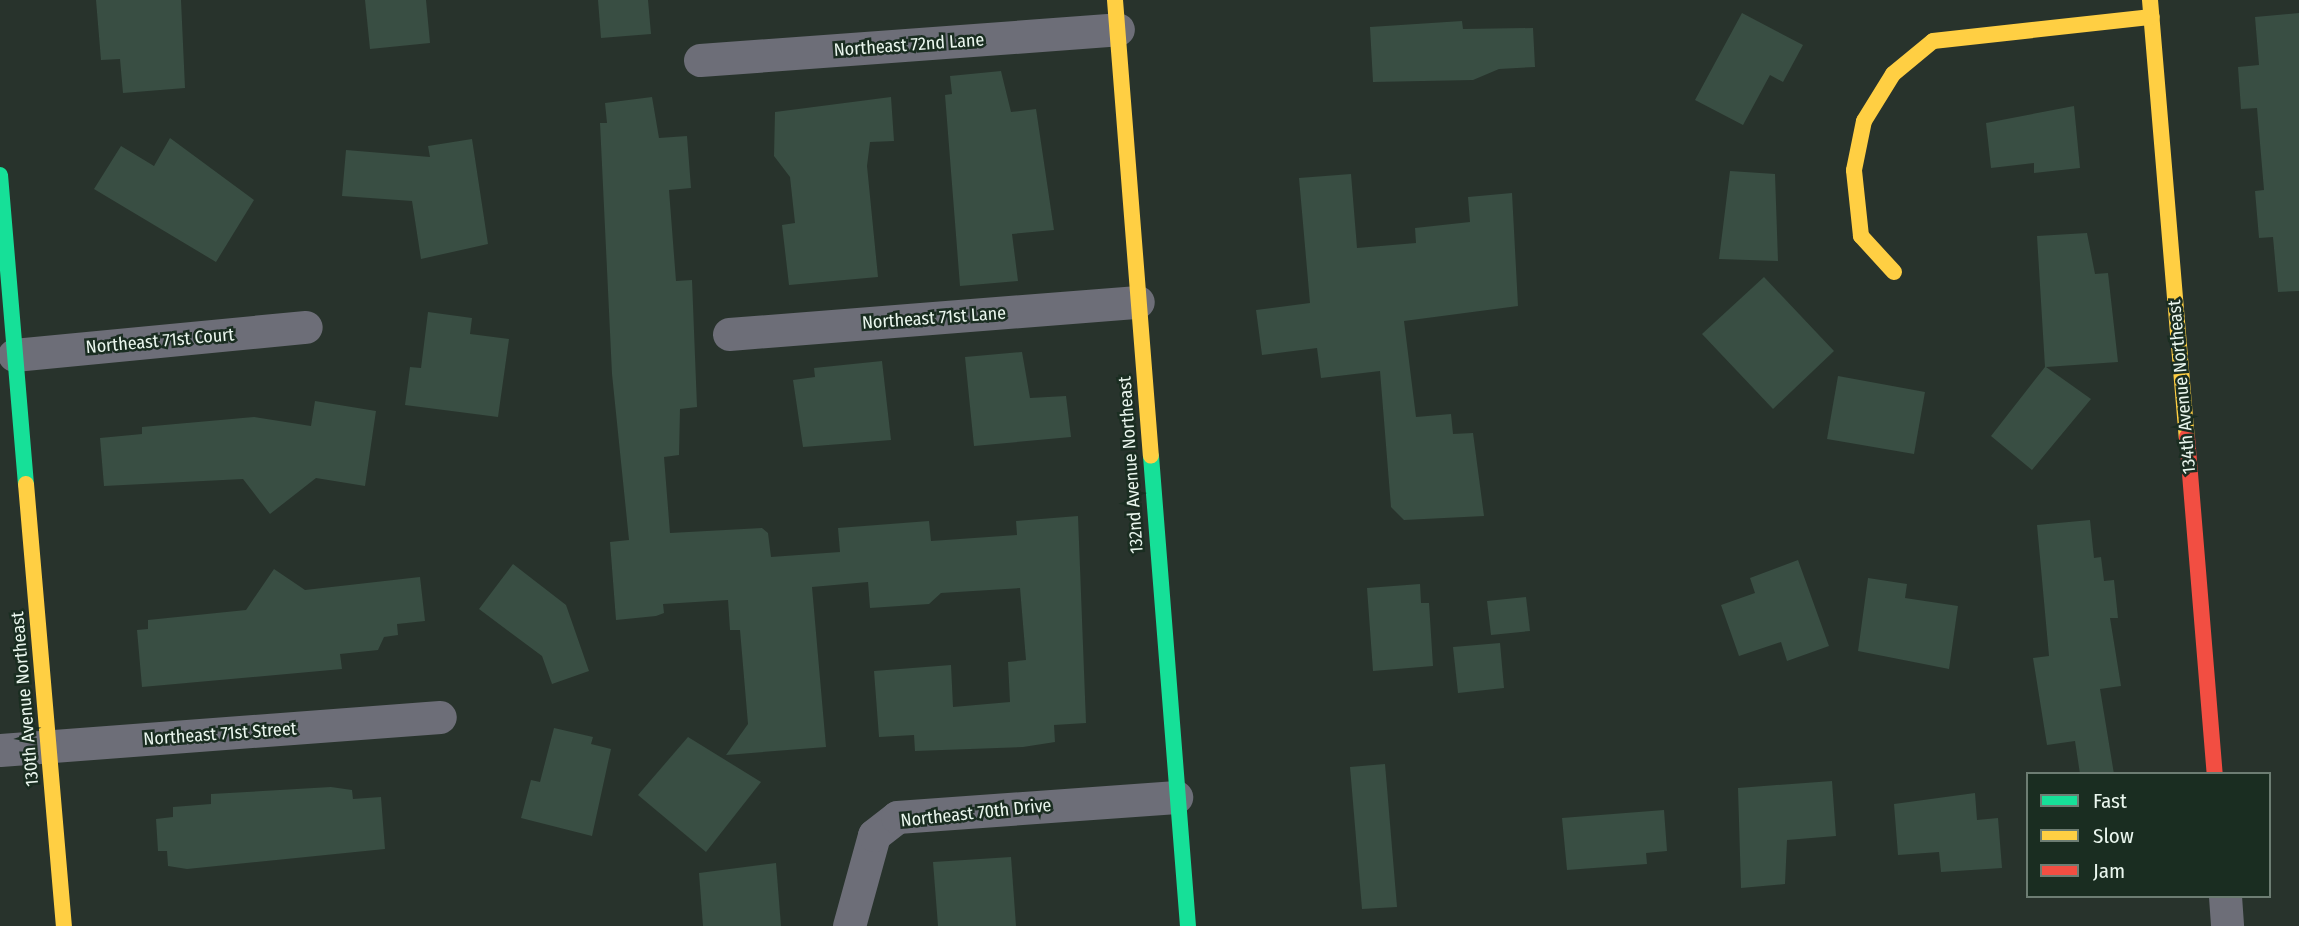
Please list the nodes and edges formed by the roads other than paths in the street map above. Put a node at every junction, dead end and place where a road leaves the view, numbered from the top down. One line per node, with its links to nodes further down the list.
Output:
1 (2151, 8): 5 (street); 13 (street, 134th Avenue Northeast)
2 (1116, 15): 3 (street, Northeast 72nd Lane); 6 (street, 132nd Avenue Northeast)
3 (700, 60)
4 (0, 175): 9 (street, 130th Avenue Northeast)
5 (1894, 272)
6 (1138, 302): 8 (street, Northeast 71st Lane); 14 (street, 132nd Avenue Northeast)
7 (306, 327): 9 (street, Northeast 71st Court)
8 (729, 334)
9 (14, 355): 11 (street, 130th Avenue Northeast)
10 (440, 717): 11 (street, Northeast 71st Street)
11 (49, 747): 12 (street, Northeast 71st Street); 16 (street, 130th Avenue Northeast)
12 (0, 750)
13 (2215, 772)
14 (1176, 797): 17 (street, Northeast 70th Drive); 18 (street, 132nd Avenue Northeast)
15 (2225, 898): 19 (street)
16 (64, 926)
17 (849, 926)
18 (1188, 926)
19 (2227, 926)

